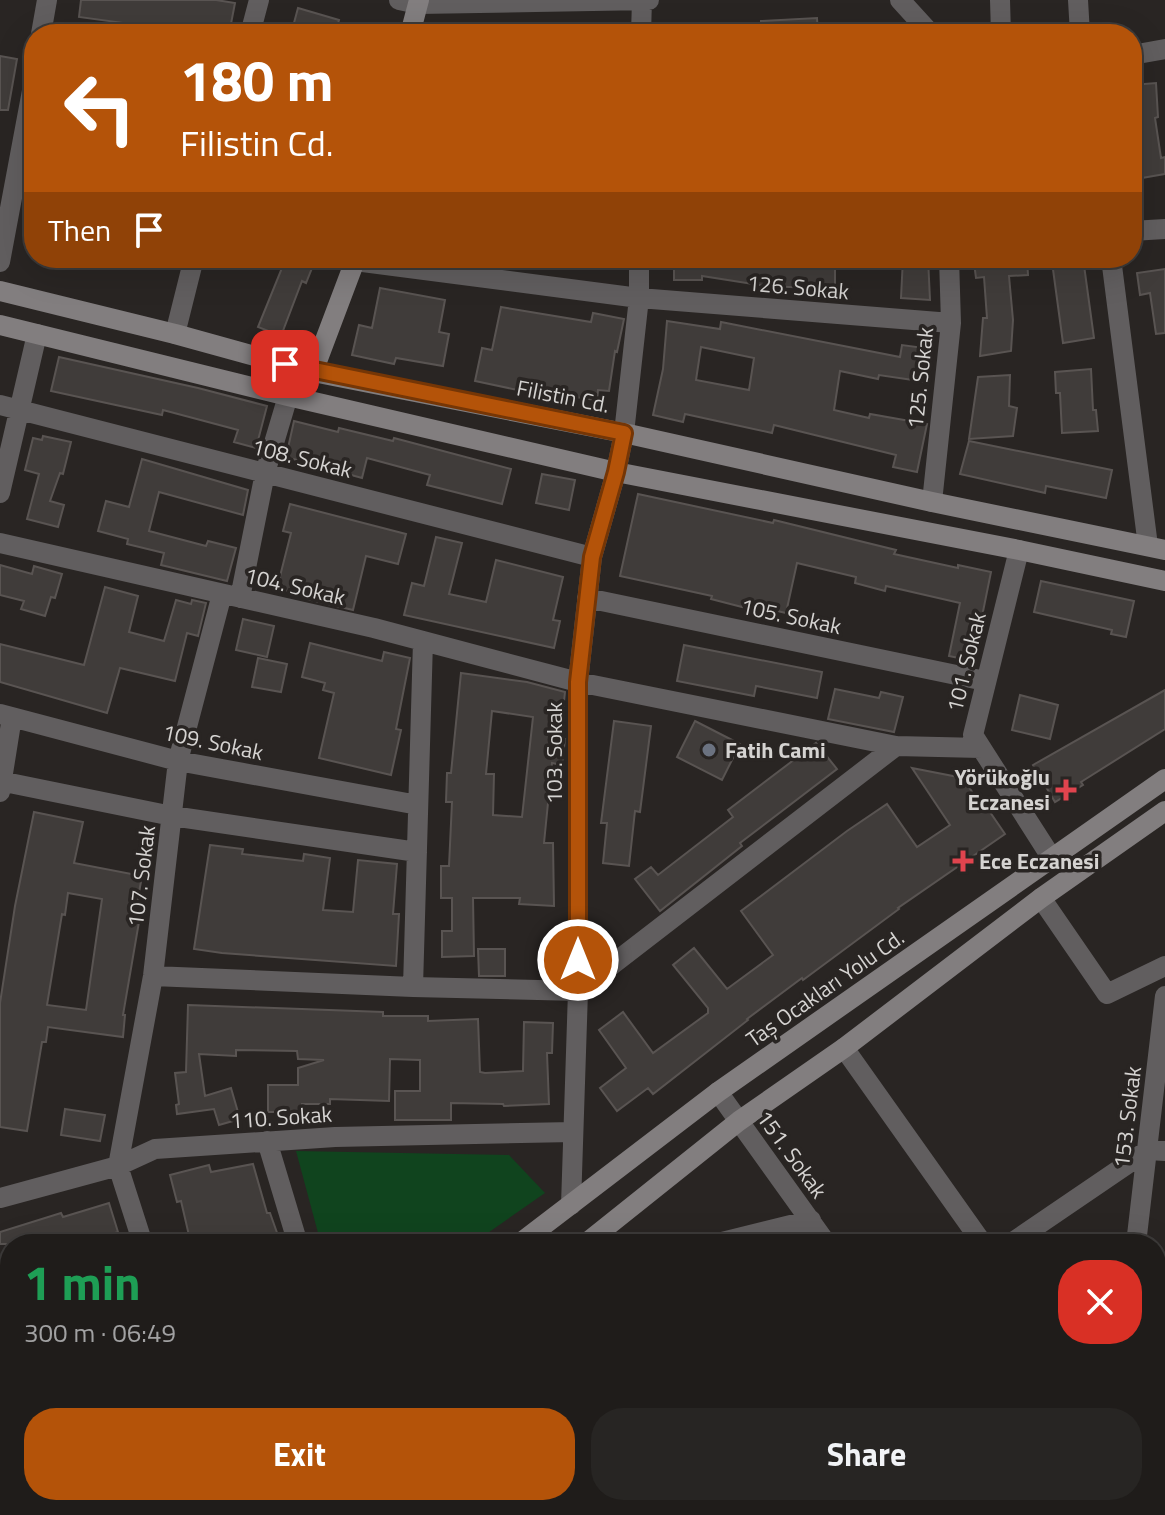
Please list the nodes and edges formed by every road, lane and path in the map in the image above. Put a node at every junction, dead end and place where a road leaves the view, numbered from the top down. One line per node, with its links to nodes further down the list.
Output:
1 (47, 0): 9 (street)
2 (259, 0): 10 (street)
3 (642, 0): 4 (street); 8 (street); 12 (street)
4 (649, 0)
5 (900, 0): 13 (street)
6 (1000, 0): 14 (street)
7 (1078, 0): 15 (street)
8 (412, 1): 11 (main road)
9 (43, 24)
10 (253, 24)
11 (411, 24)
12 (641, 24)
13 (922, 24)
14 (1001, 24)
15 (1079, 24)
16 (1165, 49): 17 (street)
17 (1142, 53)
18 (24, 134): 21 (street)
19 (1165, 229): 20 (street)
20 (1142, 230)
21 (0, 262)
22 (192, 268): 33 (street)
23 (352, 268): 34 (main road)
24 (415, 268): 29 (street, 126. Sokak)
25 (639, 268): 29 (street, 103. Sokak)
26 (949, 268): 30 (street, 125. Sokak)
27 (1113, 268): 43 (street)
28 (0, 291): 33 (main road, Filistin Cd.)
29 (639, 298): 30 (street, 126. Sokak); 37 (street, 103. Sokak)
30 (951, 323): 41 (street, 125. Sokak)
31 (0, 325): 32 (main road)
32 (37, 334): 35 (main road); 36 (street)
33 (175, 334): 34 (main road, Filistin Cd.)
34 (313, 372): 35 (main road); 37 (main road, Filistin Cd.)
35 (288, 396): 38 (main road); 39 (street, 107. Sokak)
36 (10, 408): 39 (street, 108. Sokak); 40 (street)
37 (624, 433): 38 (street, 103. Sokak); 41 (main road, Filistin Cd.)
38 (616, 472): 44 (main road); 45 (street, 103. Sokak)
39 (265, 473): 45 (street, 108. Sokak); 47 (street, 107. Sokak)
40 (0, 493)
41 (932, 502): 43 (main road, Filistin Cd.)
42 (0, 543): 47 (street, 104. Sokak)
43 (1156, 548)
44 (1019, 550): 46 (main road); 50 (street, 101. Sokak)
45 (592, 557): 48 (street, 103. Sokak)
46 (1165, 581)
47 (231, 596): 49 (street, 104. Sokak); 55 (street, 107. Sokak)
48 (587, 598): 50 (street, 105. Sokak); 51 (street, 103. Sokak)
49 (423, 641): 51 (street, 104. Sokak); 58 (street)
50 (985, 681): 54 (street, 101. Sokak)
51 (578, 682): 53 (street, 104. Sokak); 67 (street, 103. Sokak)
52 (6, 715): 55 (street, 109. Sokak); 57 (street)
53 (896, 746): 54 (street, 104. Sokak); 67 (street)
54 (981, 748): 62 (street, 101. Sokak)
55 (178, 761): 58 (street, 109. Sokak); 60 (street, 107. Sokak)
56 (1165, 779): 62 (main road, Taş Ocakları Yolu Cd.)
57 (1, 785): 60 (street)
58 (418, 805): 61 (street)
59 (1165, 811): 63 (main road)
60 (172, 816): 61 (street); 65 (street, 107. Sokak)
61 (417, 852): 66 (street)
62 (1053, 860): 70 (main road, Taş Ocakları Yolu Cd.)
63 (1041, 898): 64 (street); 69 (main road)
64 (1165, 966)
65 (153, 976): 66 (street); 75 (street, 107. Sokak)
66 (413, 987): 67 (street)
67 (578, 991): 72 (street, 103. Sokak)
68 (1165, 996): 74 (street, 153. Sokak)
69 (844, 1048): 71 (main road); 85 (street)
70 (718, 1092): 71 (street, 151. Sokak); 77 (main road, Taş Ocakları Yolu Cd.)
71 (739, 1121): 78 (street, 151. Sokak); 82 (main road)
72 (573, 1132): 73 (street, 110. Sokak); 77 (street, 103. Sokak)
73 (267, 1141): 75 (street, 110. Sokak); 80 (street)
74 (1156, 1151): 86 (street); 87 (street, 153. Sokak)
75 (118, 1166): 76 (street, 110. Sokak); 79 (street)
76 (0, 1198)
77 (571, 1205): 81 (main road, Taş Ocakları Yolu Cd.)
78 (811, 1220): 83 (street); 84 (street, 151. Sokak)
79 (140, 1234)
80 (295, 1234)
81 (532, 1234)
82 (598, 1234)
83 (754, 1234)
84 (820, 1234)
85 (976, 1234)
86 (1026, 1234)
87 (1138, 1234)

